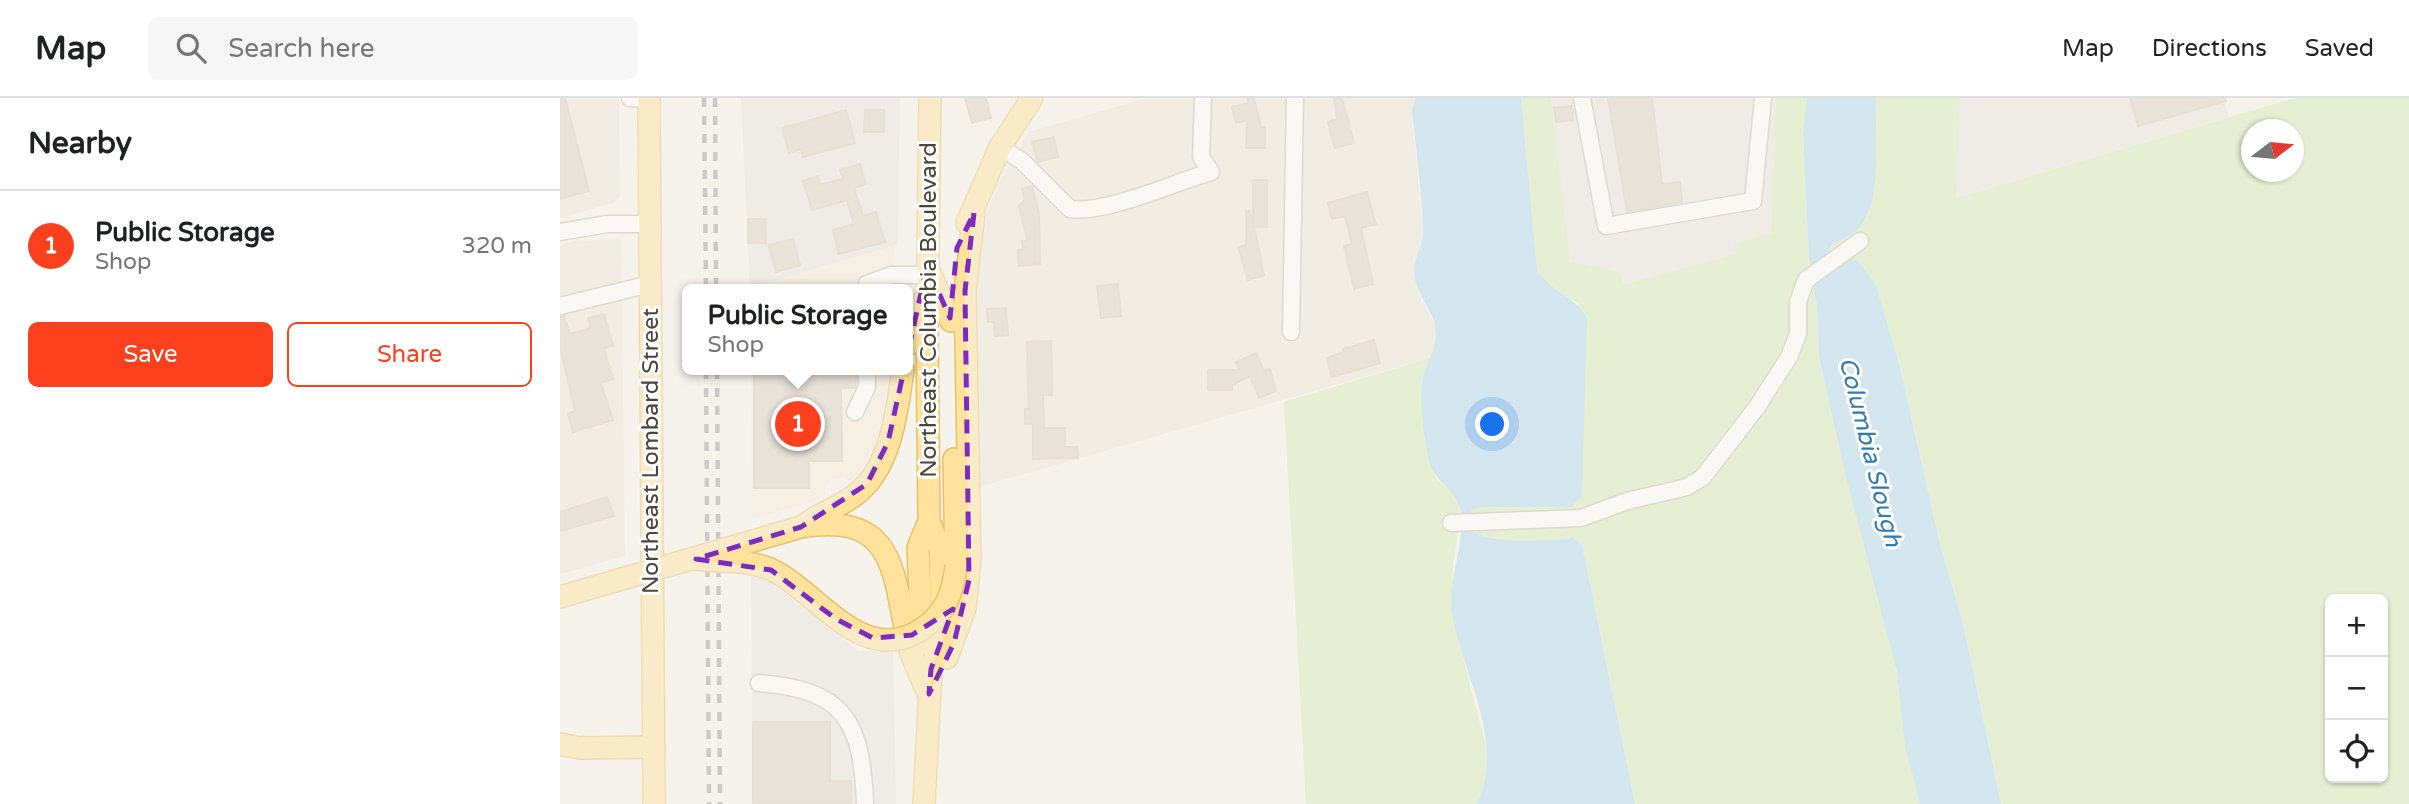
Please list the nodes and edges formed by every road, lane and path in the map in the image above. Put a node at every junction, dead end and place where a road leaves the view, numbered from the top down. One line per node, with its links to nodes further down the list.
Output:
1 (642, 98): 10 (main road, Northeast Lombard Street)
2 (930, 98): 13 (main road, Northeast Columbia Boulevard)
3 (1032, 98): 8 (main road)
4 (1203, 98): 8 (street)
5 (1295, 98): 19 (street)
6 (1582, 98): 7 (street)
7 (1763, 98)
8 (1000, 147): 9 (main road)
9 (974, 213): 17 (main road); 28 (main road)
10 (650, 223): 11 (street); 14 (main road, Northeast Lombard Street)
11 (560, 232)
12 (1860, 241): 23 (street)
13 (927, 271): 15 (street); 17 (main road); 18 (main road); 28 (main road, Northeast Columbia Boulevard)
14 (650, 284): 16 (street); 30 (main road, Northeast Lombard Street)
15 (867, 284)
16 (560, 306)
17 (951, 321): 25 (main road, bridge)
18 (913, 326)
19 (1290, 332)
20 (867, 375): 22 (street)
21 (901, 375): 24 (main road)
22 (855, 412)
23 (1451, 523)
24 (801, 527): 25 (main road, bridge); 28 (main road)
25 (696, 559): 26 (main road, bridge)
26 (560, 597)
27 (759, 683): 32 (street)
28 (929, 694): 33 (main road, Northeast Columbia Boulevard)
29 (560, 744): 30 (main road)
30 (653, 747): 31 (main road, Northeast Lombard Street)
31 (654, 804)
32 (865, 804)
33 (924, 804)

